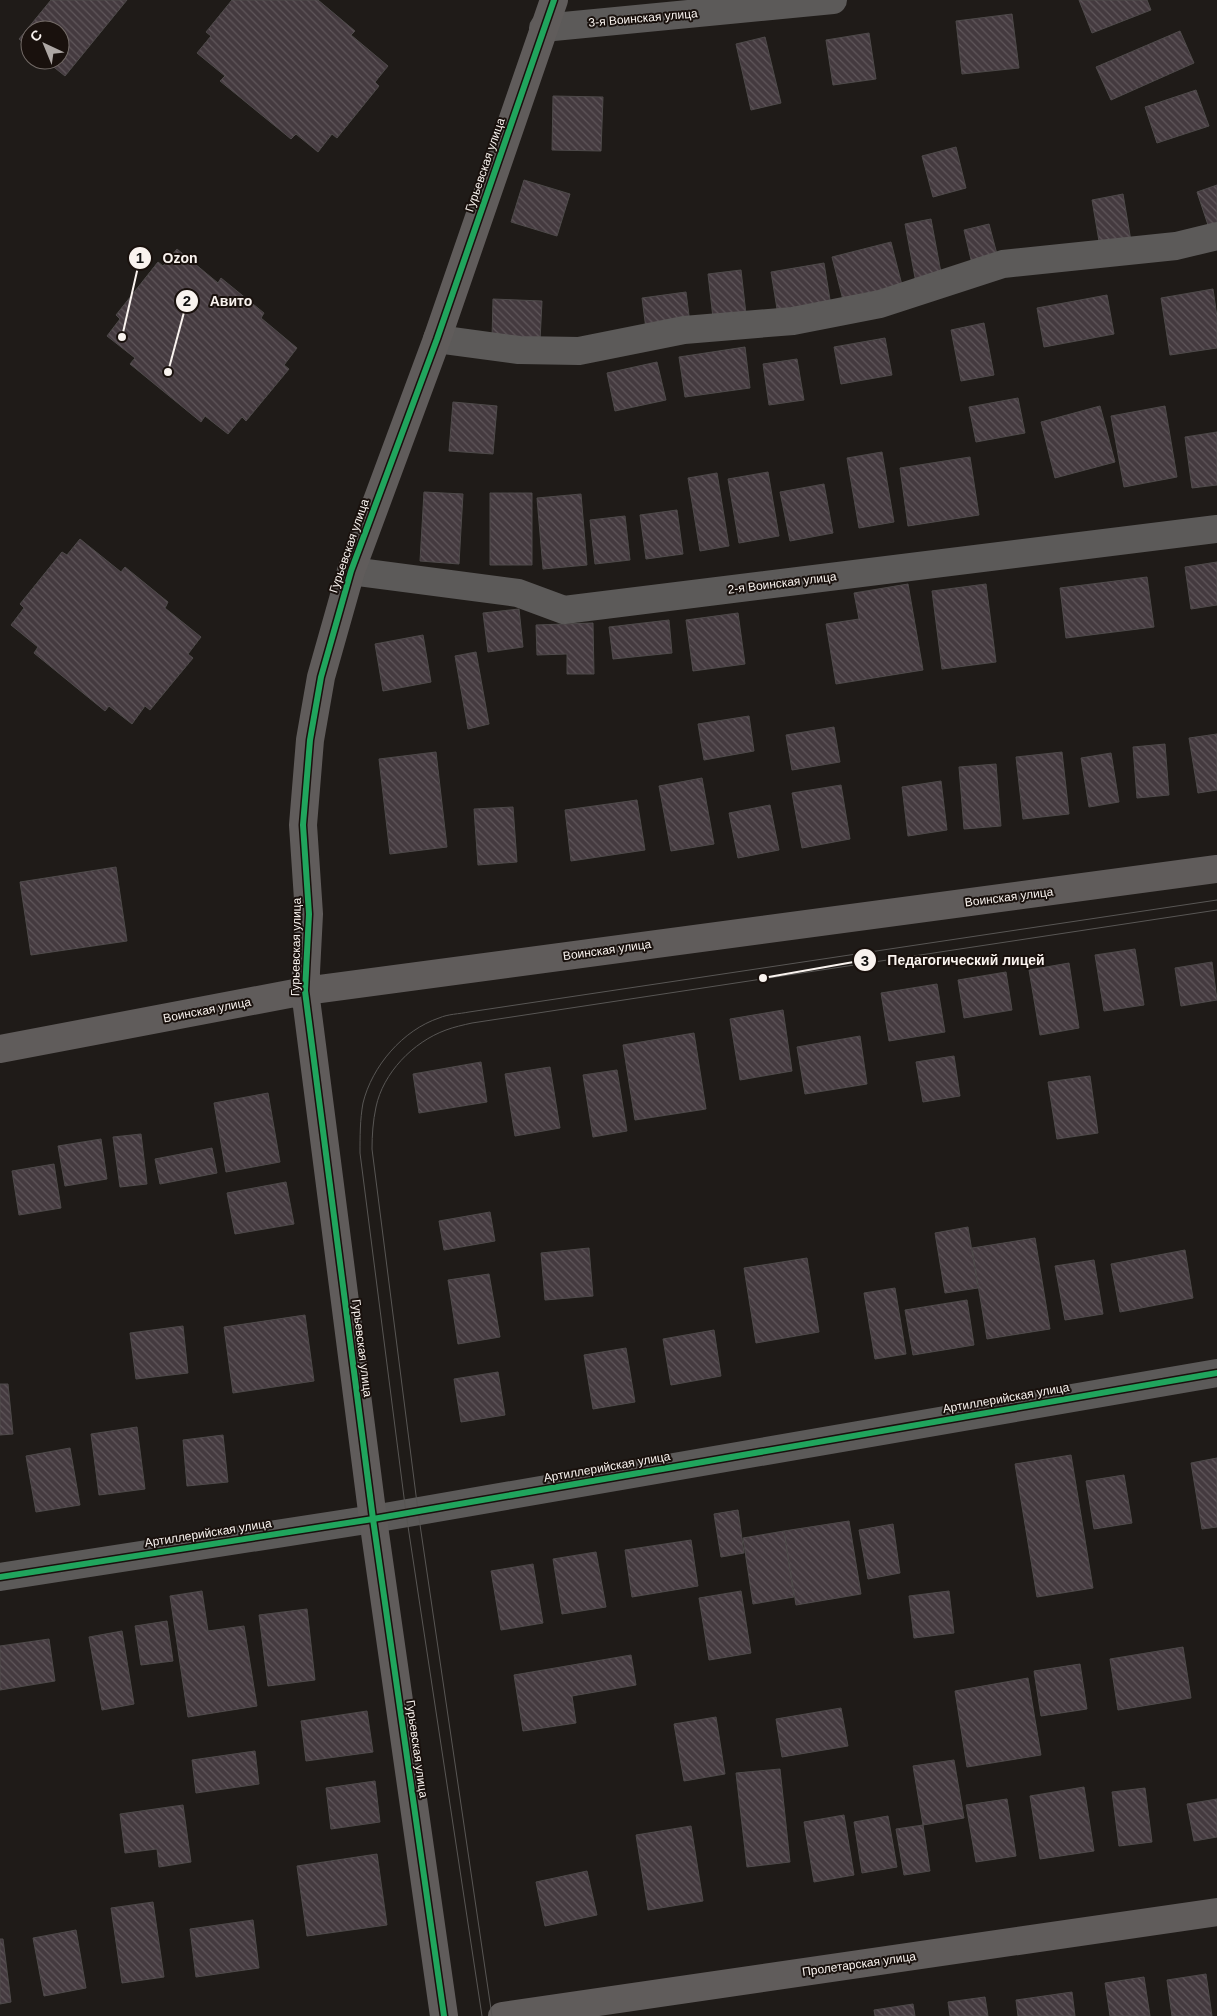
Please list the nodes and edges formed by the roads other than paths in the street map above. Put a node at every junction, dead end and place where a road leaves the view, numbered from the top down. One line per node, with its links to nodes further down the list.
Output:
1 (554, 0): 3 (street, Гурьевская улица)
2 (833, 0): 3 (street, 3-я Воинская улица)
3 (543, 28): 5 (street, Гурьевская улица)
4 (1217, 236): 5 (street)
5 (437, 339): 7 (street, Гурьевская улица)
6 (1217, 529): 7 (street, 2-я Воинская улица)
7 (351, 571): 9 (street, Гурьевская улица)
8 (1217, 869): 9 (street, Воинская улица)
9 (305, 991): 10 (street, Воинская улица); 12 (street, Гурьевская улица)
10 (0, 1049)
11 (1217, 1373): 12 (street, Артиллерийская улица)
12 (373, 1519): 13 (street, Артиллерийская улица); 15 (street, Гурьевская улица)
13 (0, 1577)
14 (1217, 1912): 16 (street, Пролетарская улица)
15 (444, 2016)
16 (502, 2016)

